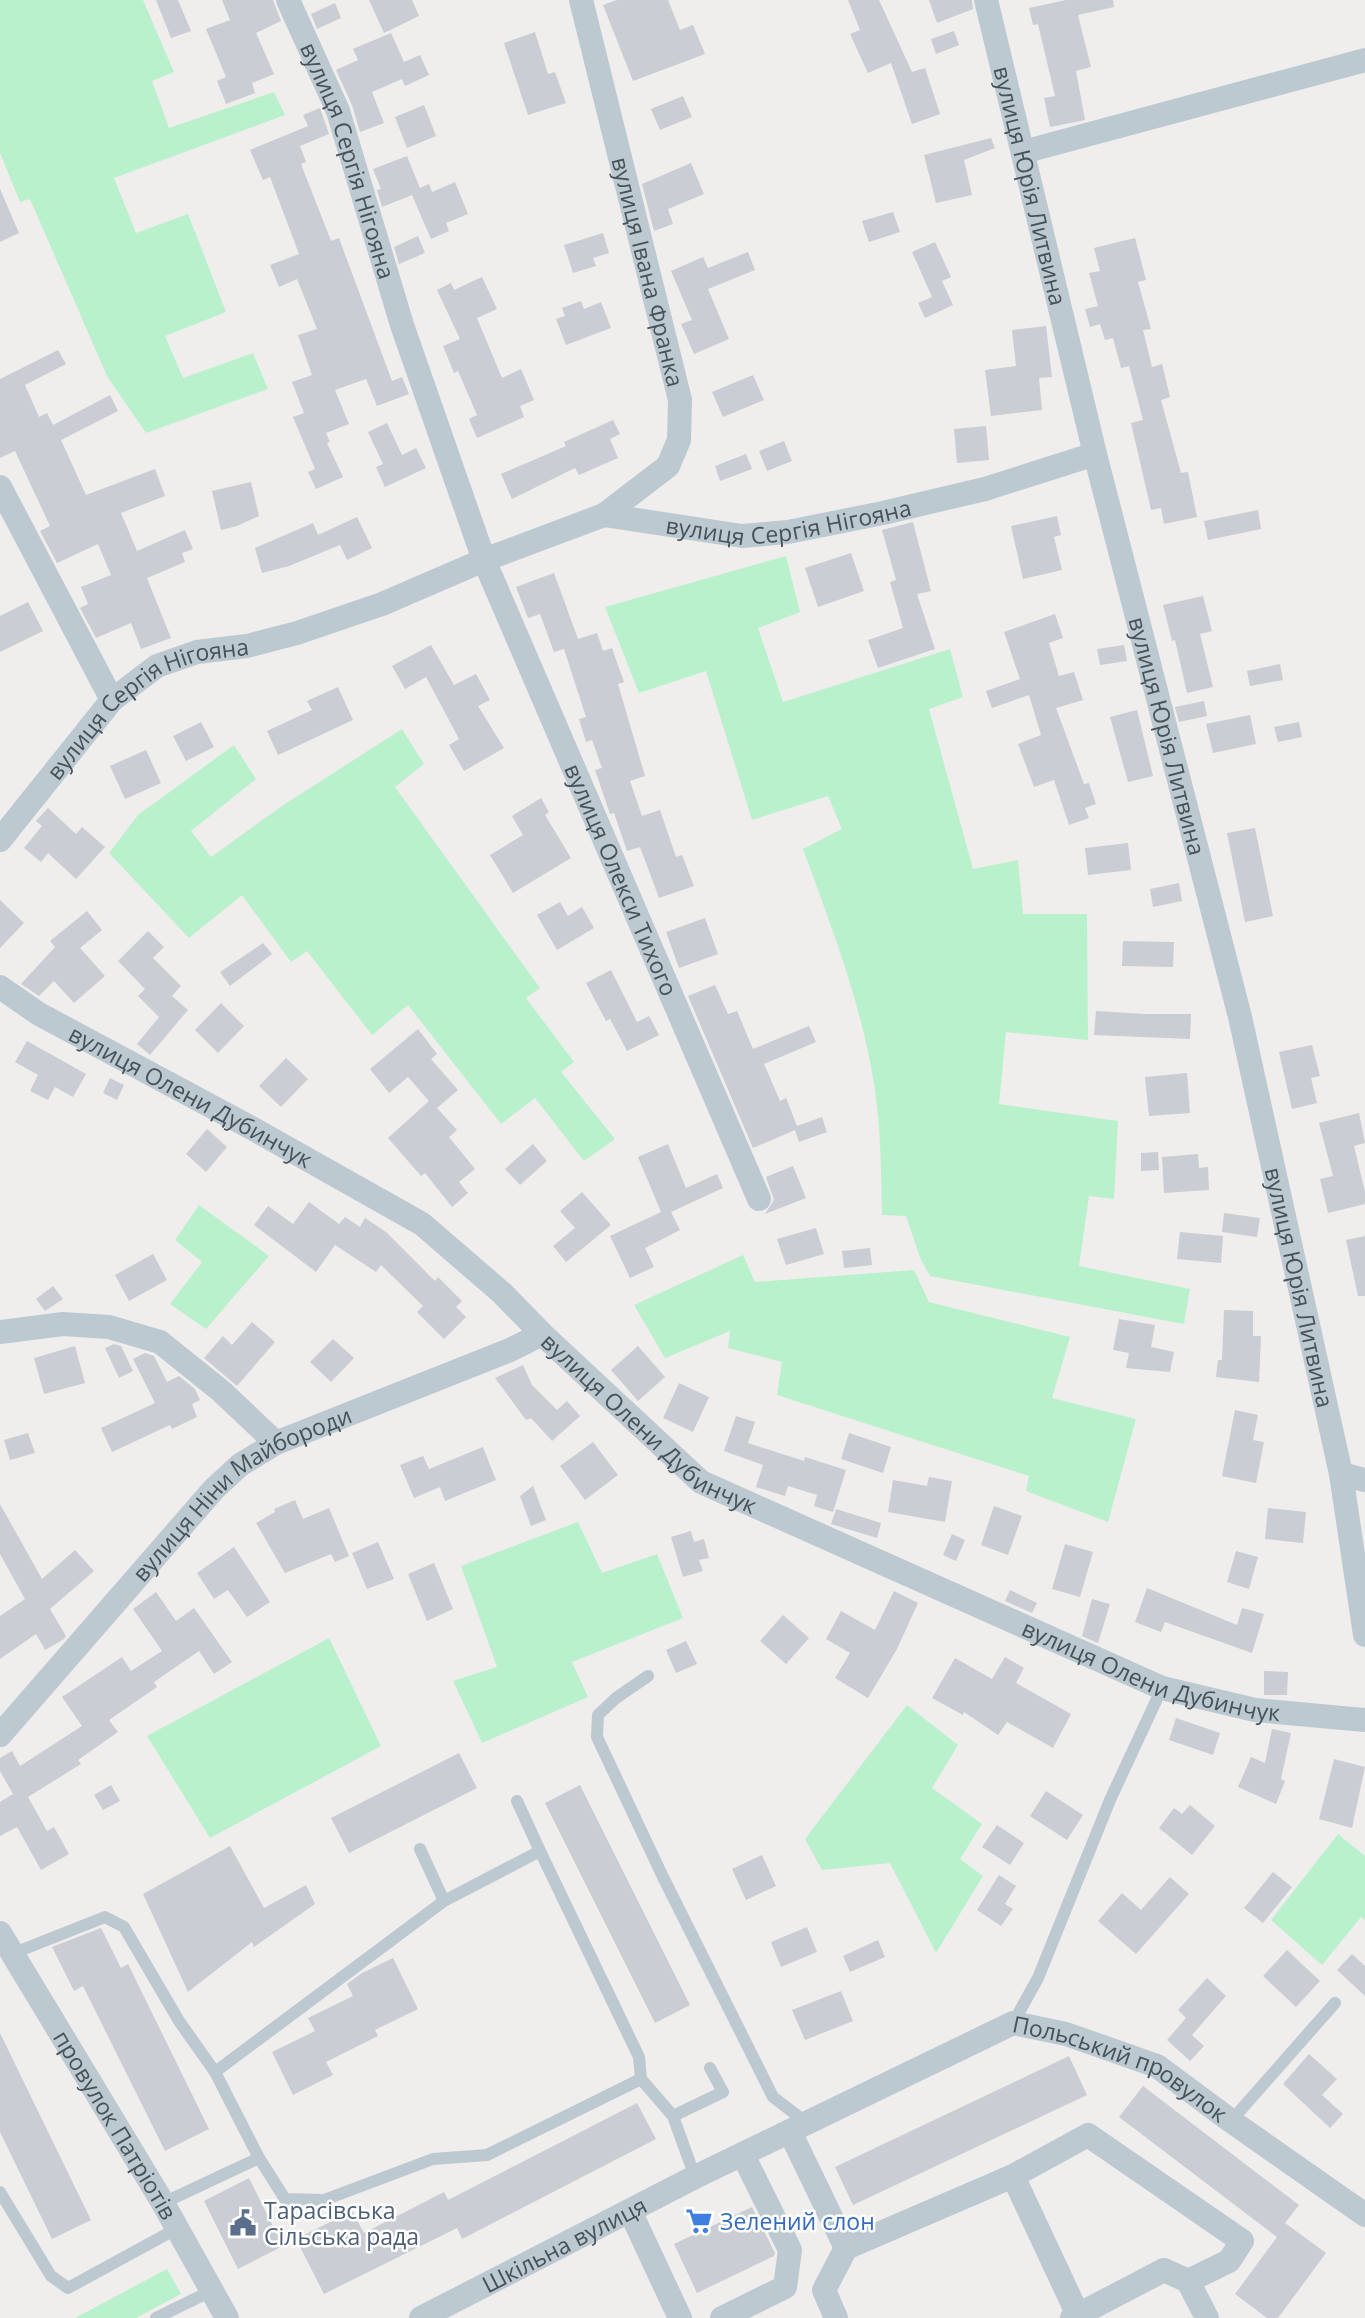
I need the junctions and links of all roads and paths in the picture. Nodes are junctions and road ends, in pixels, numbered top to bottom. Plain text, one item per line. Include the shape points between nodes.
1 (288, 0) edge
2 (581, 0) edge
3 (986, 0) edge
4 (1365, 60) edge
5 (1023, 152) junction
6 (1096, 454) junction
7 (0, 487) edge
8 (604, 515) junction
9 (484, 560) junction
10 (112, 700) junction
11 (0, 840) edge
12 (0, 988) edge
13 (759, 1199) dead end
14 (0, 1332) edge
15 (542, 1334) junction
16 (276, 1443) junction
17 (1353, 1477) edge
18 (1365, 1635) edge
19 (648, 1676) dead end
20 (1162, 1688) junction
21 (1365, 1720) edge
22 (0, 1735) edge
23 (517, 1801) dead end
24 (420, 1849) dead end
25 (540, 1851) junction
26 (444, 1901) junction
27 (7, 1943) edge
28 (1335, 2003) dead end
29 (1013, 2023) junction
30 (710, 2067) dead end
31 (215, 2072) junction
32 (641, 2079) junction
33 (673, 2116) junction
34 (1231, 2121) junction
35 (799, 2127) junction
36 (743, 2155) junction
37 (259, 2158) junction
38 (702, 2174) junction
39 (1013, 2176) junction
40 (0, 2192) edge
41 (163, 2203) junction
42 (630, 2211) junction
43 (1365, 2215) edge
44 (176, 2229) junction
45 (846, 2248) junction
46 (1188, 2281) junction
47 (211, 2291) junction
48 (1075, 2316) edge
49 (156, 2318) edge
50 (227, 2318) edge
51 (421, 2318) edge
52 (680, 2318) edge
53 (722, 2318) edge
54 (836, 2318) edge
55 (1207, 2318) edge

1 - 9 street, вулиця Сергія Нігояна via 338,111 402,325
2 - 8 street, вулиця Івана Франка via 680,400 679,440 668,466
3 - 5 street, вулиця Юрія Литвина
4 - 5 street
5 - 6 street, вулиця Юрія Литвина
6 - 8 street, вулиця Сергія Нігояна via 985,489 788,532 742,536
6 - 17 street, вулиця Юрія Литвина
7 - 10 street
8 - 9 street, вулиця Сергія Нігояна
9 - 10 street, вулиця Сергія Нігояна via 382,604 297,633 197,652 157,666
9 - 13 street, вулиця Олекси Тихого
10 - 11 street, вулиця Сергія Нігояна
12 - 15 street, вулиця Олени Дубинчук via 39,1014 422,1224
14 - 16 street via 64,1324 109,1327 160,1342
15 - 16 street, вулиця Ніни Майбороди
15 - 20 street, вулиця Олени Дубинчук via 701,1482
16 - 22 street, вулиця Ніни Майбороди via 240,1465 214,1489
17 - 18 street, вулиця Юрія Литвина
19 - 35 lane via 598,1714 597,1737 773,2097
20 - 21 street, вулиця Олени Дубинчук via 1255,1710
20 - 29 lane via 1110,1800 1038,1978
23 - 25 lane
24 - 26 lane
25 - 26 lane
25 - 32 lane via 639,2057
26 - 31 lane
27 - 31 lane via 105,1917 124,1927
27 - 41 street, провулок Патріотів
28 - 34 lane
29 - 34 street, Польський провулок via 1066,2034 1157,2066
29 - 35 street, Польський провулок
30 - 33 lane via 723,2092
31 - 37 lane
32 - 33 lane
32 - 37 lane via 487,2155 433,2159 324,2200 285,2199
33 - 38 lane
34 - 43 street, Польський провулок
35 - 36 street, Польський провулок
35 - 45 street
36 - 38 street, Польський провулок
36 - 53 street via 790,2250 787,2275 785,2287
37 - 41 lane
38 - 42 street, Шкільна вулиця
39 - 45 street
39 - 46 street via 1088,2136 1242,2241 1229,2261
39 - 48 street
40 - 44 lane via 51,2276 68,2288
41 - 44 street, провулок Патріотів
42 - 51 street, Шкільна вулиця
42 - 52 street
44 - 47 street, провулок Патріотів
45 - 54 street via 824,2290
46 - 48 street via 1164,2270
46 - 55 street
47 - 49 lane
47 - 50 street, провулок Патріотів

